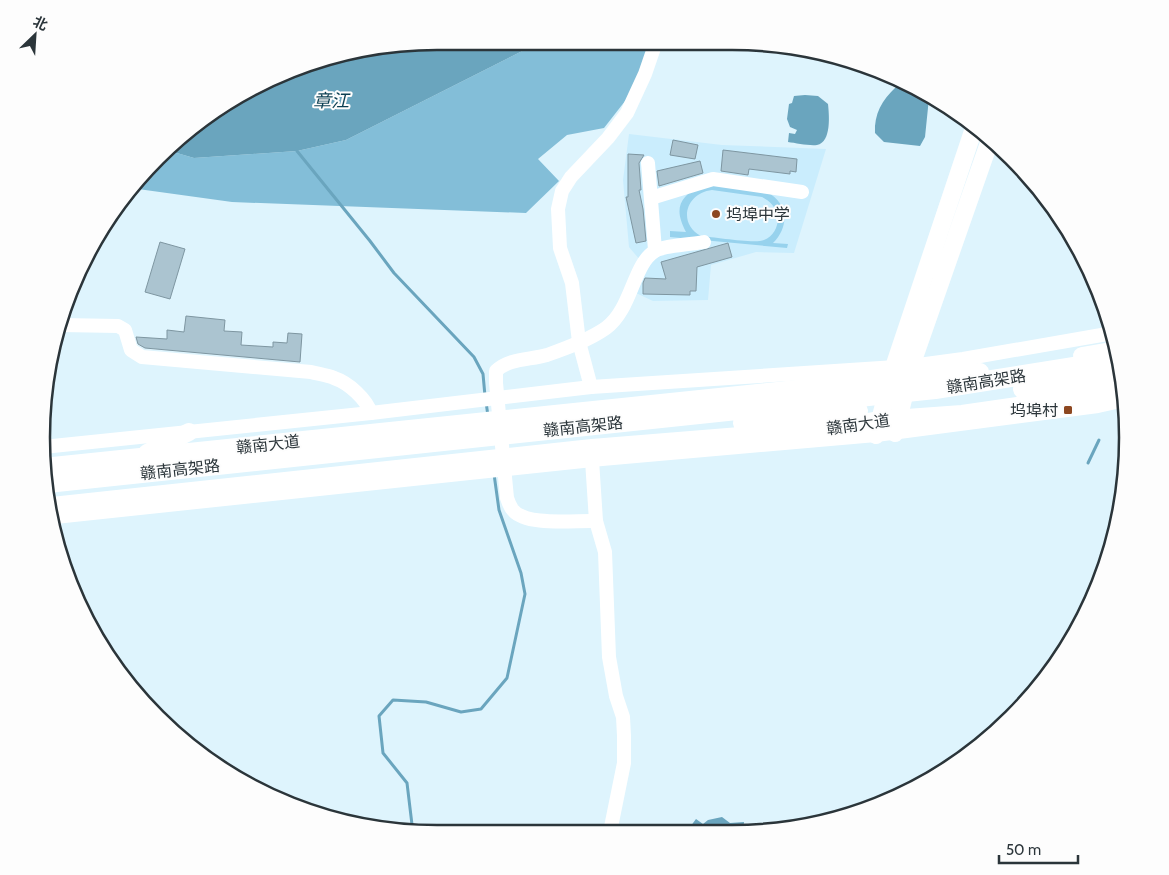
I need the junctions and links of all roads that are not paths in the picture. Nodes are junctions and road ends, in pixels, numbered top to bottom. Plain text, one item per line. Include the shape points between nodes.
1 (653, 50) edge
2 (972, 134) edge
3 (988, 147) edge
4 (648, 163) dead end
5 (802, 192) dead end
6 (651, 198) junction
7 (704, 242) dead end
8 (655, 250) junction
9 (67, 325) edge
10 (1105, 334) edge
11 (578, 342) junction
12 (1109, 351) edge
13 (1112, 361) edge
14 (900, 374) junction
15 (958, 375) junction
16 (1114, 375) edge
17 (825, 386) junction
18 (586, 388) junction
19 (1116, 391) edge
20 (1117, 402) edge
21 (371, 413) junction
22 (962, 414) junction
23 (897, 425) junction
24 (877, 428) junction
25 (828, 429) junction
26 (189, 432) junction
27 (50, 446) edge
28 (592, 454) junction
29 (138, 458) junction
30 (51, 466) edge
31 (380, 477) junction
32 (53, 482) edge
33 (236, 486) junction
34 (323, 489) junction
35 (54, 495) edge
36 (56, 506) edge
37 (58, 517) edge
38 (596, 522) junction
39 (611, 825) edge

1 - 11 street via 626,114 562,191 558,209 560,248 572,283
2 - 14 main road
3 - 14 main road
4 - 6 street
5 - 6 street via 713,179
6 - 8 street
7 - 8 street
8 - 11 street via 643,262 621,312 609,326
9 - 21 street via 118,326 125,330 131,350 142,357 311,372 336,378 368,405
10 - 14 street
11 - 18 street
11 - 38 street via 546,355 510,362 496,371 501,440 507,498 512,509 530,520
12 - 15 main road
13 - 32 highway, 赣南高架路 via 935,389
14 - 15 main road
14 - 17 main road
14 - 18 street
14 - 23 main road
14 - 24 main road
15 - 22 main road
16 - 35 highway, 赣南高架路 via 814,416 435,452
17 - 25 main road
17 - 29 main road, 赣南大道
18 - 21 street
19 - 22 main road, 赣南大道
20 - 23 street
21 - 26 street
22 - 23 main road, 赣南大道
23 - 24 main road, 赣南大道
24 - 25 main road, 赣南大道
24 - 28 street
25 - 28 main road, 赣南大道
26 - 27 street
26 - 29 main road
28 - 31 main road, 赣南大道
28 - 38 street
29 - 30 main road, 赣南大道
31 - 33 main road
31 - 34 street
33 - 34 main road
33 - 36 main road
34 - 37 street
38 - 39 street via 605,552 609,657 624,736 624,763

